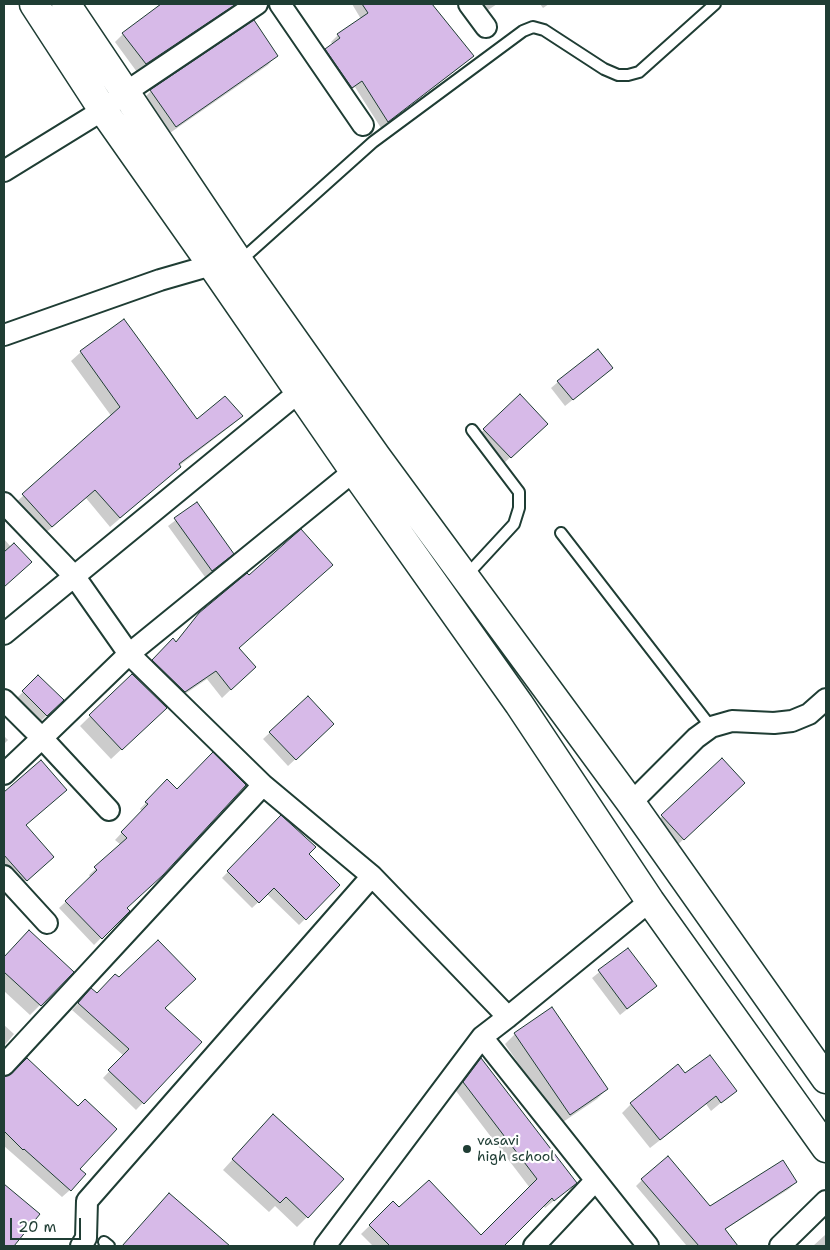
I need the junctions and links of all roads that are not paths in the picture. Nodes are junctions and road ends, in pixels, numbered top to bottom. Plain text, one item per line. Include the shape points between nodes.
1 (34, 4) edge
2 (66, 4) edge
3 (257, 4) edge
4 (280, 4) edge
5 (469, 4) edge
6 (715, 4) edge
7 (486, 28) dead end
8 (126, 92) junction
9 (103, 110) junction
10 (363, 125) dead end
11 (4, 171) edge
12 (239, 262) junction
13 (212, 265) junction
14 (4, 335) edge
15 (299, 392) junction
16 (472, 430) dead end
17 (354, 472) junction
18 (4, 503) edge
19 (561, 533) dead end
20 (74, 577) junction
21 (465, 577) junction
22 (4, 634) edge
23 (129, 654) junction
24 (826, 699) edge
25 (4, 700) edge
26 (711, 727) junction
27 (42, 738) junction
28 (4, 774) edge
29 (263, 785) junction
30 (631, 803) junction
31 (109, 810) dead end
32 (4, 876) edge
33 (372, 876) junction
34 (650, 901) junction
35 (47, 923) dead end
36 (508, 1018) junction
37 (482, 1037) junction
38 (4, 1065) edge
39 (826, 1079) edge
40 (826, 1148) edge
41 (595, 1181) junction
42 (826, 1201) edge
43 (81, 1246) edge
44 (325, 1246) edge
45 (534, 1246) edge
46 (648, 1246) edge
47 (780, 1246) edge

1 - 9 main road
2 - 8 main road
3 - 8 street
4 - 10 street
5 - 7 street
6 - 12 lane via 639,72 628,75 604,69 544,30 533,27 523,30 373,142
8 - 9 street
8 - 12 main road
9 - 11 street
9 - 13 main road
12 - 21 main road
13 - 14 street
13 - 15 main road
15 - 17 main road
15 - 20 street
16 - 21 lane via 519,492 519,508 514,524
17 - 23 street
17 - 34 main road via 519,704
18 - 20 street
19 - 26 lane
20 - 22 street
20 - 23 street
21 - 30 main road
23 - 27 street
23 - 29 street
24 - 26 street via 809,714 792,721 732,721
25 - 27 street
26 - 30 street
27 - 28 street
27 - 31 street
29 - 33 street
29 - 38 street
30 - 39 main road
32 - 35 street
33 - 36 street
33 - 43 street via 87,1201 86,1238
34 - 36 street
34 - 40 main road
36 - 37 street
37 - 41 street
37 - 44 street
41 - 45 street
41 - 46 street
42 - 47 street

